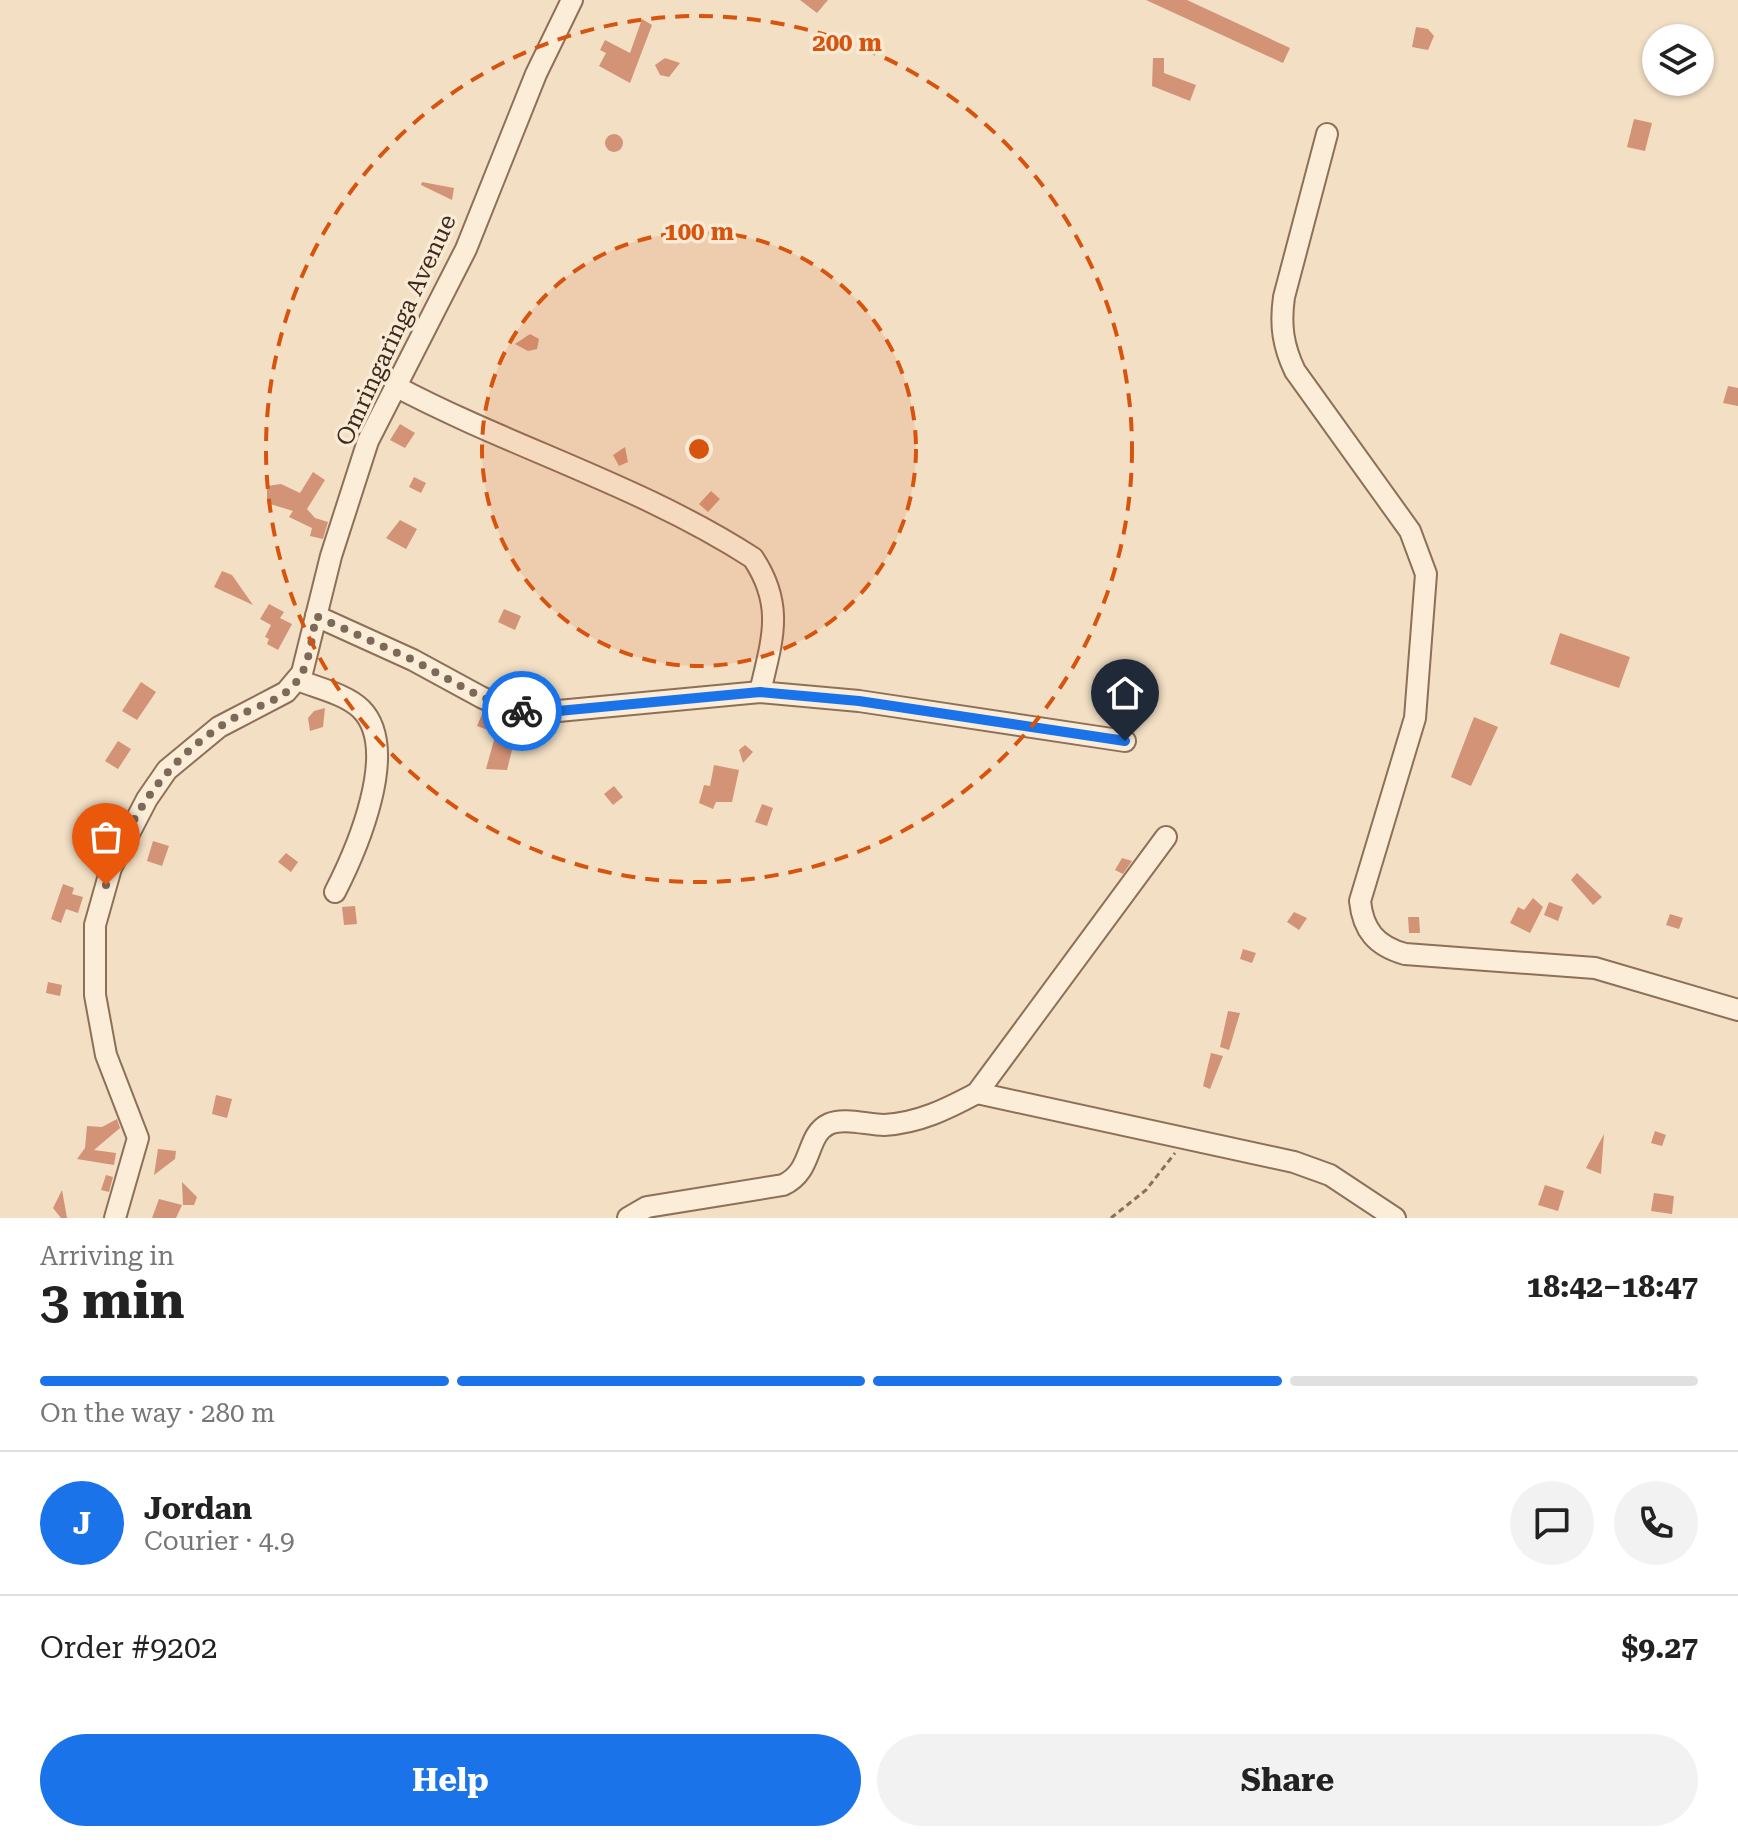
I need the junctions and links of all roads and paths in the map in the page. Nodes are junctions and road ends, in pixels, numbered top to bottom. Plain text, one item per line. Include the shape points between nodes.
1 (572, 0) edge
2 (1327, 134) dead end
3 (395, 386) junction
4 (316, 616) junction
5 (298, 680) junction
6 (760, 692) junction
7 (1125, 741) dead end
8 (1166, 837) dead end
9 (335, 892) dead end
10 (1738, 1010) edge
11 (977, 1093) junction
12 (1188, 1137) junction
13 (115, 1218) edge
14 (628, 1218) edge
15 (1111, 1218) edge
16 (1395, 1218) edge

1 - 3 street, Omringaringa Avenue via 536,74 466,249
2 - 10 street via 1284,297 1285,346 1295,371 1410,531 1426,574 1415,718 1360,901 1366,928 1381,944 1405,954 1595,968
3 - 4 street, Omringaringa Avenue via 368,441
3 - 6 street via 506,440 611,482 753,558 770,588 775,619
4 - 5 street, Omringaringa Avenue
4 - 6 street via 509,710 537,713
5 - 9 street via 360,708 370,723 376,750 366,819
5 - 13 street via 286,692 219,727 167,770 111,868 95,925 95,995 106,1055 138,1138
6 - 7 street via 859,701
8 - 11 street
11 - 12 street
11 - 14 street via 910,1122 827,1124 796,1179 647,1207
12 - 15 path via 1146,1190
12 - 16 street via 1330,1175

